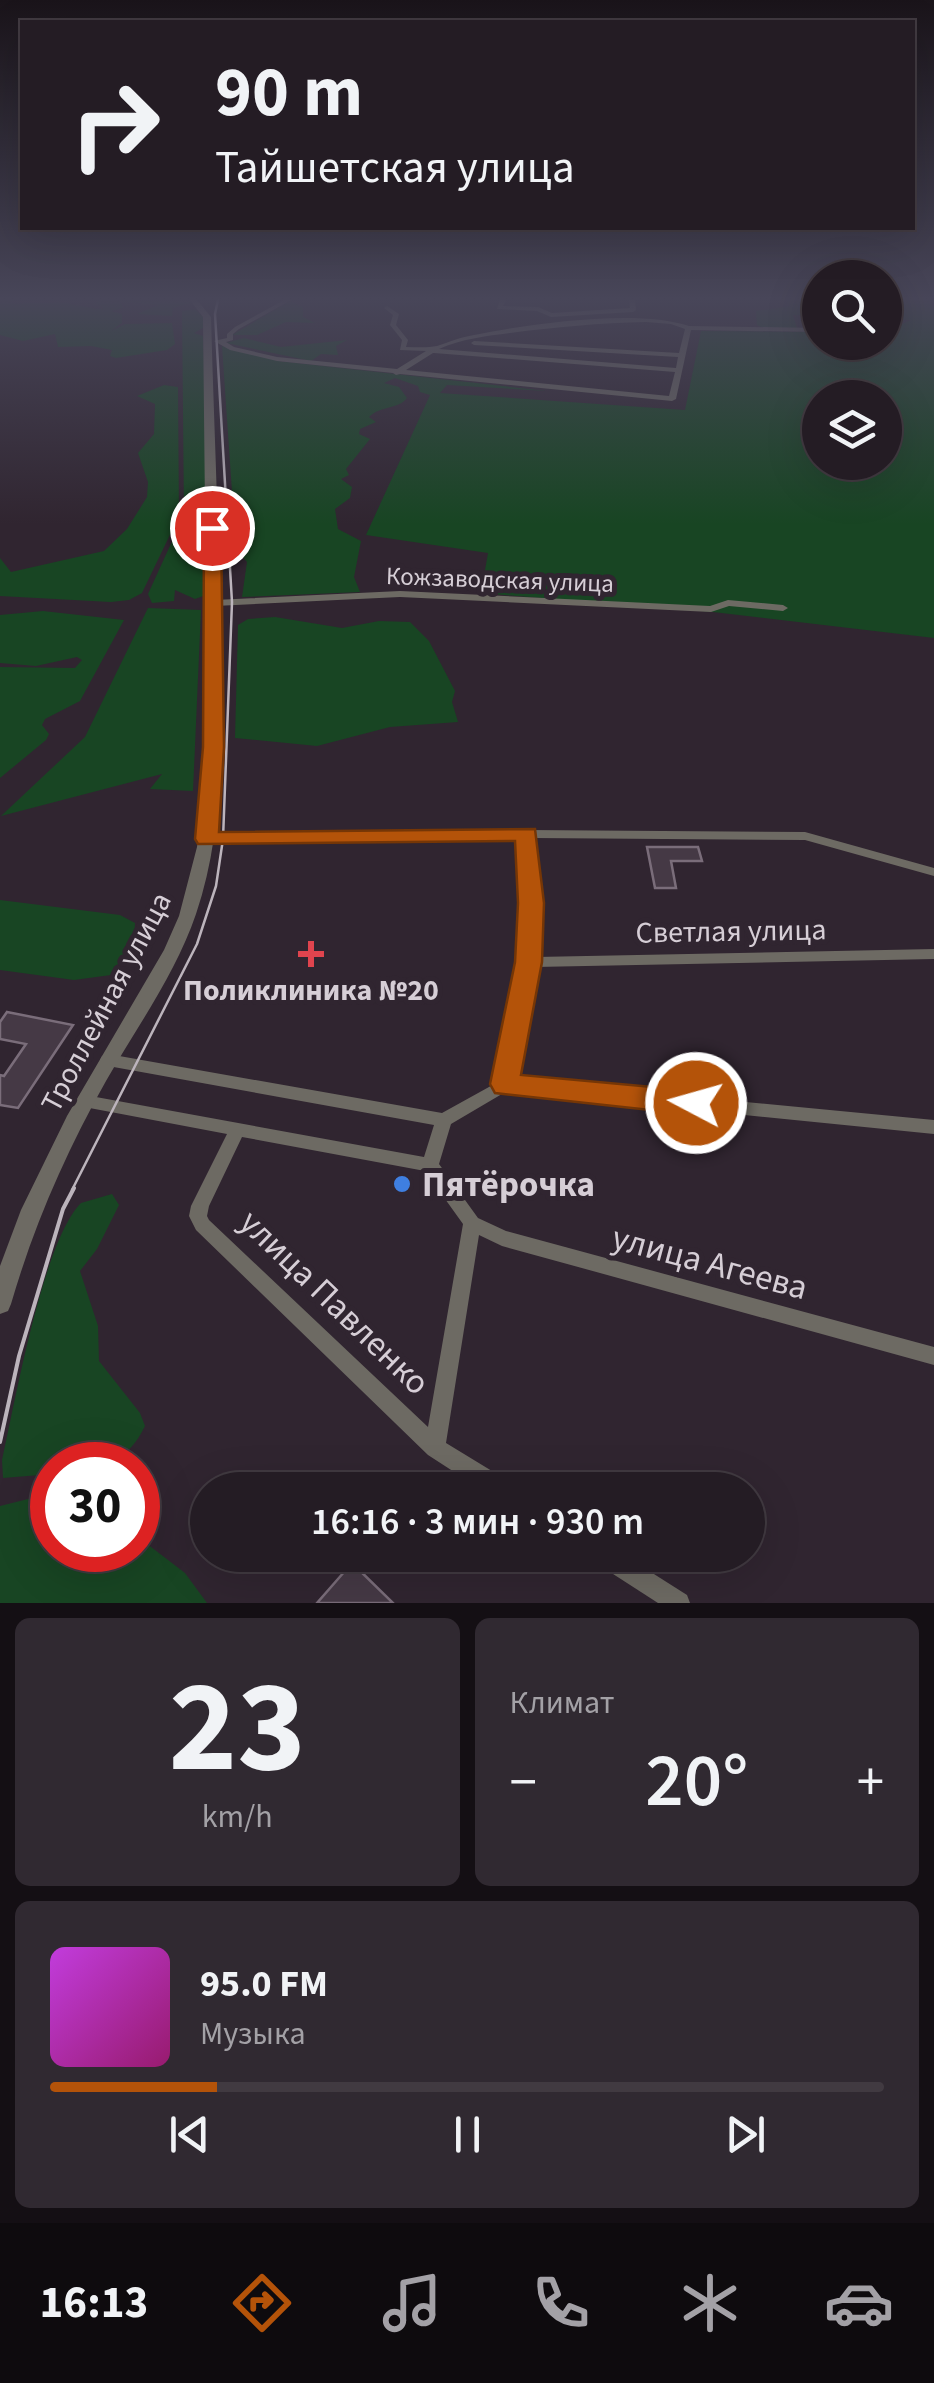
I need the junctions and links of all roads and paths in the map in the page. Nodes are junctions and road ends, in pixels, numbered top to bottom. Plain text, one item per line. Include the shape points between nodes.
1 (214, 375) edge
2 (415, 375) edge
3 (677, 375) edge
4 (214, 603) junction
5 (783, 608) dead end
6 (526, 834) junction
7 (207, 839) junction
8 (934, 872) edge
9 (934, 954) edge
10 (529, 962) junction
11 (108, 1060) junction
12 (505, 1084) junction
13 (85, 1101) junction
14 (444, 1120) junction
15 (934, 1127) edge
16 (236, 1132) junction
17 (430, 1165) junction
18 (472, 1223) junction
19 (0, 1304) edge
20 (934, 1356) edge
21 (435, 1448) junction
22 (473, 1472) edge
23 (631, 1572) edge
24 (680, 1603) edge

1 - 4 street, Троллейная улица
2 - 3 street via 672,399
4 - 5 street, Кожзаводская улица via 400,594
4 - 7 street, Троллейная улица
6 - 7 street
6 - 8 street via 806,836
6 - 10 street
7 - 11 street, Троллейная улица via 183,929
9 - 10 street, Светлая улица
10 - 12 street
11 - 13 street, Троллейная улица
11 - 14 street
12 - 14 street
12 - 15 street
13 - 16 street
13 - 19 street, Троллейная улица via 27,1214
14 - 17 street
16 - 17 street
16 - 21 street, улица Павленко via 200,1206 202,1225
17 - 18 street
18 - 20 street, улица Агеева via 502,1238
18 - 21 street
21 - 22 street, улица Павленко
23 - 24 street

